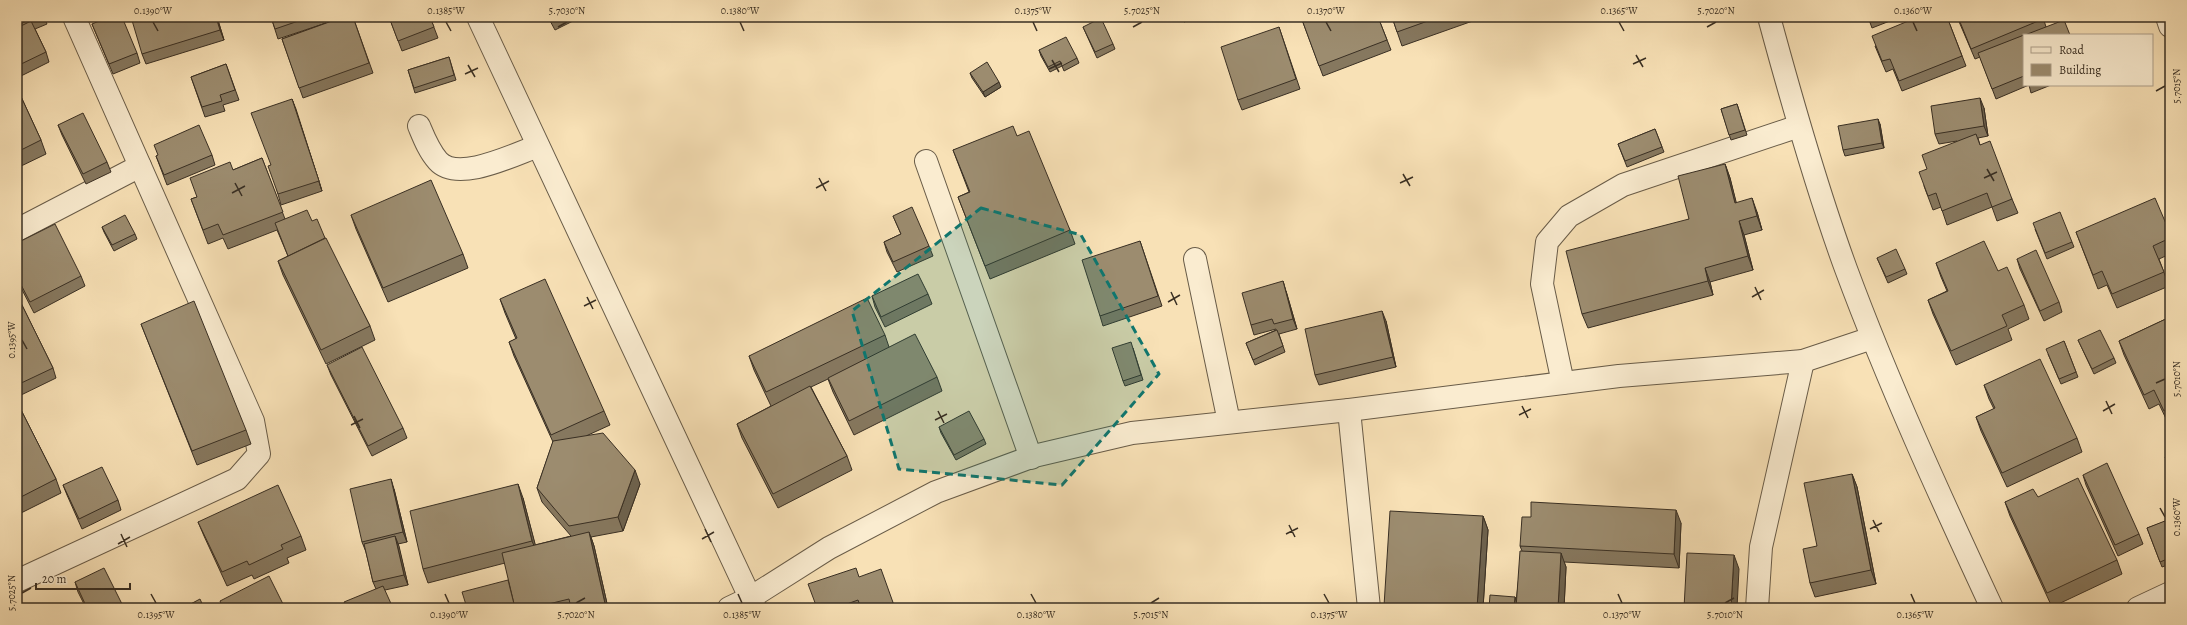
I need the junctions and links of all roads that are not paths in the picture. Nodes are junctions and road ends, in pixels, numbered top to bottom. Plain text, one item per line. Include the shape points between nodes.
1 (74, 17) edge
2 (478, 17) edge
3 (1769, 17) edge
4 (2167, 17) edge
5 (2170, 26) edge
6 (419, 126) dead end
7 (1799, 126) junction
8 (538, 146) junction
9 (926, 161) dead end
10 (140, 166) junction
11 (17, 230) edge
12 (1194, 259) dead end
13 (1872, 338) junction
14 (1803, 361) junction
15 (1563, 383) junction
16 (1349, 410) junction
17 (1229, 422) junction
18 (1031, 458) junction
19 (17, 581) edge
20 (2170, 593) edge
21 (753, 603) edge
22 (729, 608) edge
23 (1369, 608) edge
24 (1757, 608) edge
25 (1992, 608) edge
26 (2138, 608) edge

1 - 10 street
2 - 8 street
3 - 7 street
4 - 5 street
6 - 8 street via 439,162 450,168 468,170
7 - 13 street
7 - 15 street via 1623,185 1568,216 1547,242 1542,284
8 - 21 street
9 - 18 street
10 - 11 street
10 - 19 street via 254,421 259,454 237,479
12 - 17 street
13 - 14 street
13 - 25 street via 1920,455
14 - 15 street
14 - 24 street via 1761,547
15 - 16 street
16 - 17 street
16 - 23 street
17 - 18 street via 1132,433
18 - 21 street via 936,492 829,548
20 - 26 street
21 - 22 street

